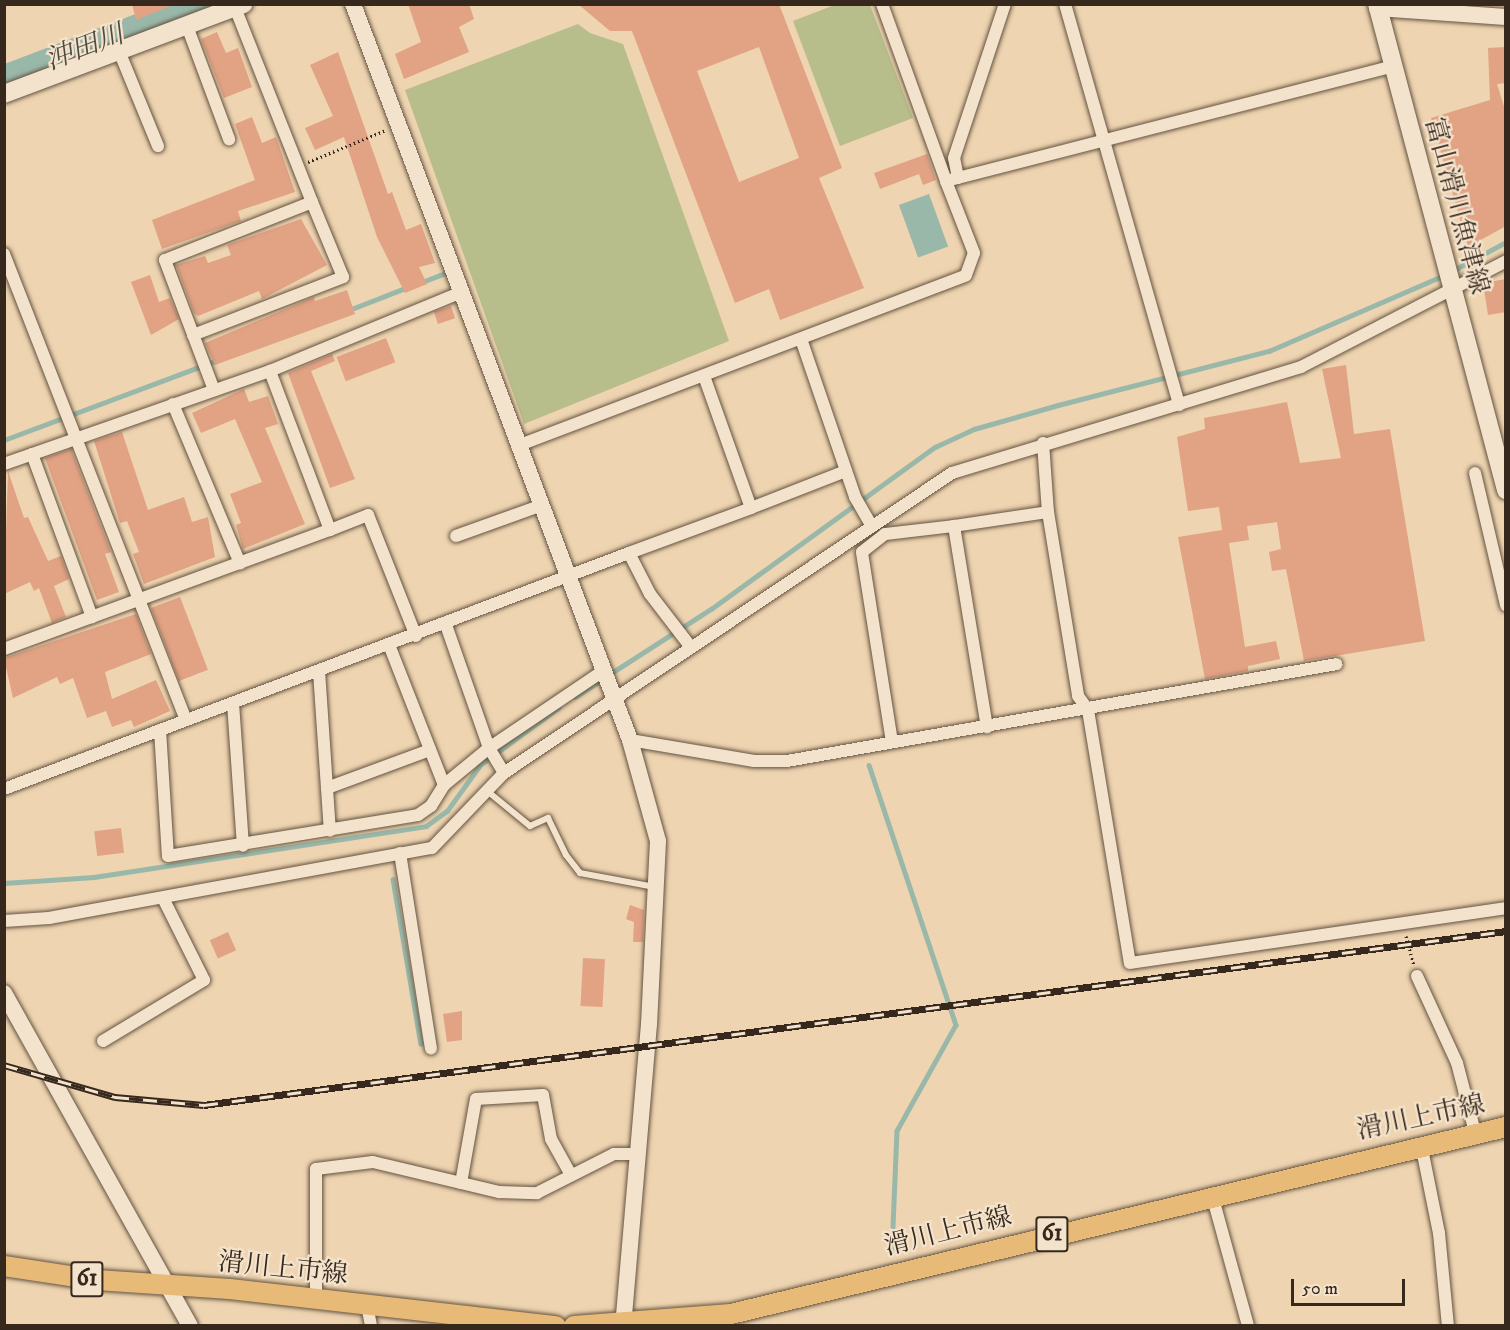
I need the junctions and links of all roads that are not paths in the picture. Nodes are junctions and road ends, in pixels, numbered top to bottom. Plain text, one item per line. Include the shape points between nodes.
1 (353, 4) edge
2 (882, 4) edge
3 (1005, 4) edge
4 (1065, 4) edge
5 (239, 6) edge
6 (1377, 6) edge
7 (1506, 17) edge
8 (187, 26) junction
9 (119, 51) junction
10 (1393, 66) junction
11 (4, 94) edge
12 (1103, 138) junction
13 (229, 139) dead end
14 (158, 146) dead end
15 (952, 180) junction
16 (312, 202) junction
17 (4, 254) edge
18 (1506, 261) edge
19 (1451, 290) junction
20 (462, 292) junction
21 (193, 335) junction
22 (801, 339) junction
23 (270, 371) junction
24 (704, 376) junction
25 (214, 390) junction
26 (173, 404) junction
27 (1179, 405) junction
28 (78, 437) junction
29 (1043, 443) junction
30 (518, 446) junction
31 (32, 454) junction
32 (4, 464) edge
33 (846, 471) junction
34 (1475, 473) dead end
35 (1506, 489) edge
36 (540, 506) junction
37 (751, 508) junction
38 (1048, 512) junction
39 (872, 526) junction
40 (954, 526) junction
41 (330, 530) junction
42 (456, 536) dead end
43 (629, 553) junction
44 (240, 563) junction
45 (568, 580) junction
46 (139, 600) junction
47 (1506, 605) edge
48 (92, 617) junction
49 (446, 625) junction
50 (416, 636) junction
51 (389, 645) junction
52 (690, 646) junction
53 (4, 649) edge
54 (1337, 664) dead end
55 (319, 671) junction
56 (603, 671) junction
57 (613, 697) junction
58 (233, 703) junction
59 (1088, 710) junction
60 (186, 720) junction
61 (987, 727) junction
62 (160, 730) junction
63 (630, 740) junction
64 (891, 742) junction
65 (489, 748) junction
66 (430, 750) junction
67 (504, 773) junction
68 (444, 785) junction
69 (327, 788) junction
70 (4, 789) edge
71 (485, 789) junction
72 (330, 831) junction
73 (243, 846) junction
74 (400, 853) junction
75 (657, 887) junction
76 (163, 898) junction
77 (1506, 908) edge
78 (4, 921) edge
79 (1417, 976) road end
80 (4, 993) edge
81 (103, 1041) dead end
82 (431, 1049) dead end
83 (1506, 1127) edge
84 (1475, 1132) junction
85 (1421, 1144) junction
86 (638, 1154) junction
87 (571, 1175) junction
88 (461, 1183) junction
89 (1212, 1194) junction
90 (4, 1266) edge
91 (169, 1286) junction
92 (316, 1299) junction
93 (367, 1305) junction
94 (684, 1323) edge
95 (591, 1325) edge
96 (623, 1325) edge
97 (190, 1326) edge
98 (371, 1326) edge
99 (556, 1326) edge
100 (574, 1326) edge
101 (1248, 1326) edge
102 (1448, 1326) edge

1 - 20 street
2 - 15 street
3 - 15 street via 954,158
4 - 12 street
5 - 8 main road
5 - 16 street
6 - 7 street
6 - 10 main road, 富山滑川魚津線
8 - 9 main road
8 - 13 street
9 - 11 main road
9 - 14 street
10 - 12 street
10 - 19 main road, 富山滑川魚津線
12 - 15 street
12 - 27 street
15 - 22 street via 974,253 966,275
16 - 21 street via 165,260
16 - 21 street via 343,277
17 - 28 street
18 - 19 street
19 - 27 street via 1301,367
19 - 35 main road, 富山滑川魚津線
20 - 23 street
20 - 30 street
21 - 25 street
22 - 24 street
22 - 33 street
23 - 25 street
23 - 41 street
24 - 30 street
24 - 37 street
25 - 26 street
26 - 28 street
26 - 44 street
27 - 29 street
28 - 31 street
28 - 46 street
29 - 38 street
29 - 39 street via 952,473
30 - 36 street
31 - 32 street
31 - 48 street
33 - 37 street
33 - 39 street
34 - 47 street
36 - 42 street
36 - 45 street
37 - 43 street
38 - 40 street
38 - 59 street via 1078,696
39 - 52 street
40 - 61 street
40 - 64 street via 885,534 862,552
41 - 44 street
41 - 50 street via 368,515
43 - 45 street
43 - 52 street via 650,594
44 - 46 street
45 - 49 street
45 - 56 street
46 - 48 street
46 - 60 street
48 - 53 street
49 - 50 street
49 - 65 street
50 - 51 street
51 - 55 street
51 - 66 street
52 - 57 street
54 - 59 street via 1143,696
55 - 58 street
55 - 69 street
56 - 57 street
56 - 65 street
57 - 63 street
57 - 67 street
58 - 60 street
58 - 73 street
59 - 61 street
59 - 77 street via 1130,963
60 - 62 street
61 - 64 street
62 - 70 street
62 - 73 street via 168,856
63 - 64 street via 754,761 787,761
63 - 75 street via 658,841
65 - 67 street
65 - 68 street
66 - 68 street
66 - 69 street
67 - 71 street
68 - 72 street via 431,806 418,815
69 - 72 street
71 - 74 street via 432,848
71 - 75 lane via 530,826 548,818 566,855 580,873
72 - 73 street
74 - 76 street
74 - 82 street
75 - 86 street
76 - 78 street via 49,918
76 - 81 street via 204,980
79 - 84 street via 1457,1063
80 - 91 street
83 - 84 main road, 滑川上市線 / 61
84 - 85 main road, 滑川上市線 / 61
85 - 89 main road, 滑川上市線 / 61
85 - 102 street via 1439,1233
86 - 87 street via 614,1154
86 - 96 street
87 - 88 street via 537,1193 499,1192
87 - 88 street via 551,1139 543,1095 476,1099
88 - 92 street via 373,1162 316,1169
89 - 94 main road, 滑川上市線 / 61 via 795,1299
89 - 101 street
90 - 91 main road, 滑川上市線 / 61
91 - 92 main road, 滑川上市線 / 61
91 - 97 street
92 - 93 main road, 滑川上市線 / 61
93 - 98 street
93 - 99 main road, 滑川上市線 / 61
94 - 96 main road, 滑川上市線 / 61
95 - 96 main road, 滑川上市線 / 61
95 - 100 main road, 滑川上市線 / 61

